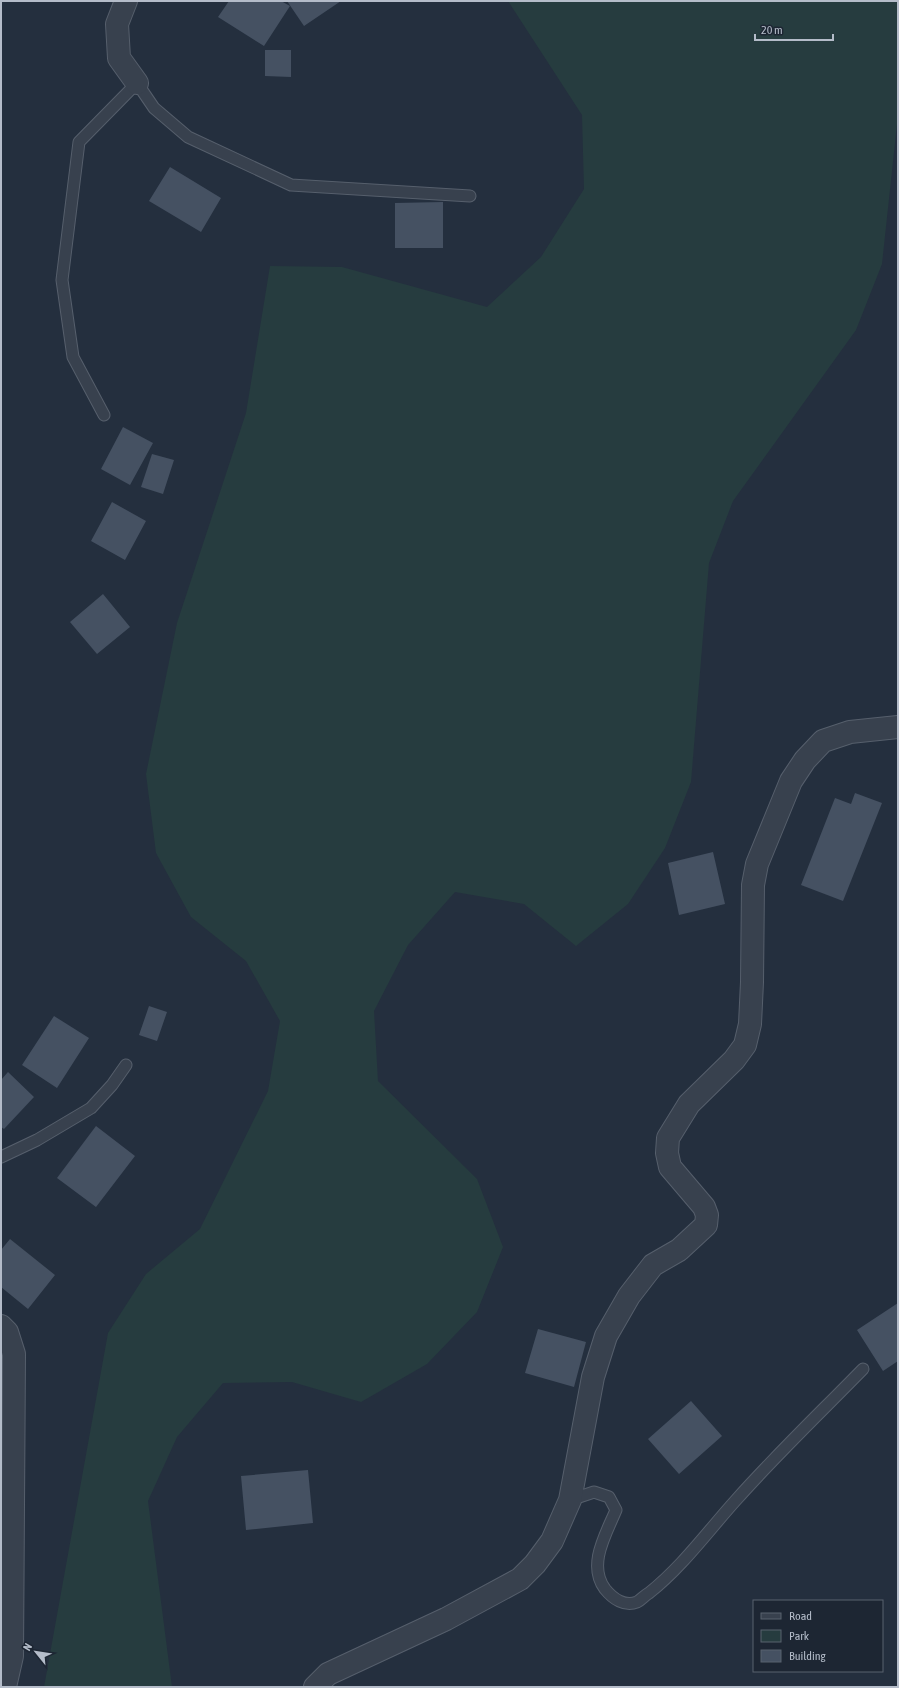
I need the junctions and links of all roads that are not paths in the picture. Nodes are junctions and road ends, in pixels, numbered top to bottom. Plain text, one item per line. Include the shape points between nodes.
1 (126, 1) edge
2 (137, 84) junction
3 (470, 196) dead end
4 (104, 415) dead end
5 (898, 726) edge
6 (126, 1066) dead end
7 (1, 1156) edge
8 (1, 1326) edge
9 (863, 1369) dead end
10 (570, 1500) junction
11 (5, 1687) edge
12 (315, 1687) edge

1 - 2 street via 118,24 119,58
2 - 3 lane via 154,108 188,137 291,185
2 - 4 lane via 79,142 62,280 73,357
5 - 10 street via 850,732 823,742 805,760 791,781 757,864 753,885 750,1024 745,1045 734,1060 689,1104 668,1138 667,1153 670,1167 704,1207 707,1215 706,1225 679,1250 653,1266 629,1296 606,1336 593,1377
6 - 7 lane via 112,1086 91,1108 37,1140
8 - 11 street via 7,1332 14,1354 12,1656
9 - 10 lane via 737,1498 663,1582 637,1602 624,1603 614,1598 605,1589 598,1574 596,1566 600,1549 616,1510 609,1498 594,1492
10 - 12 street via 552,1540 535,1564 520,1579 446,1619 328,1674

